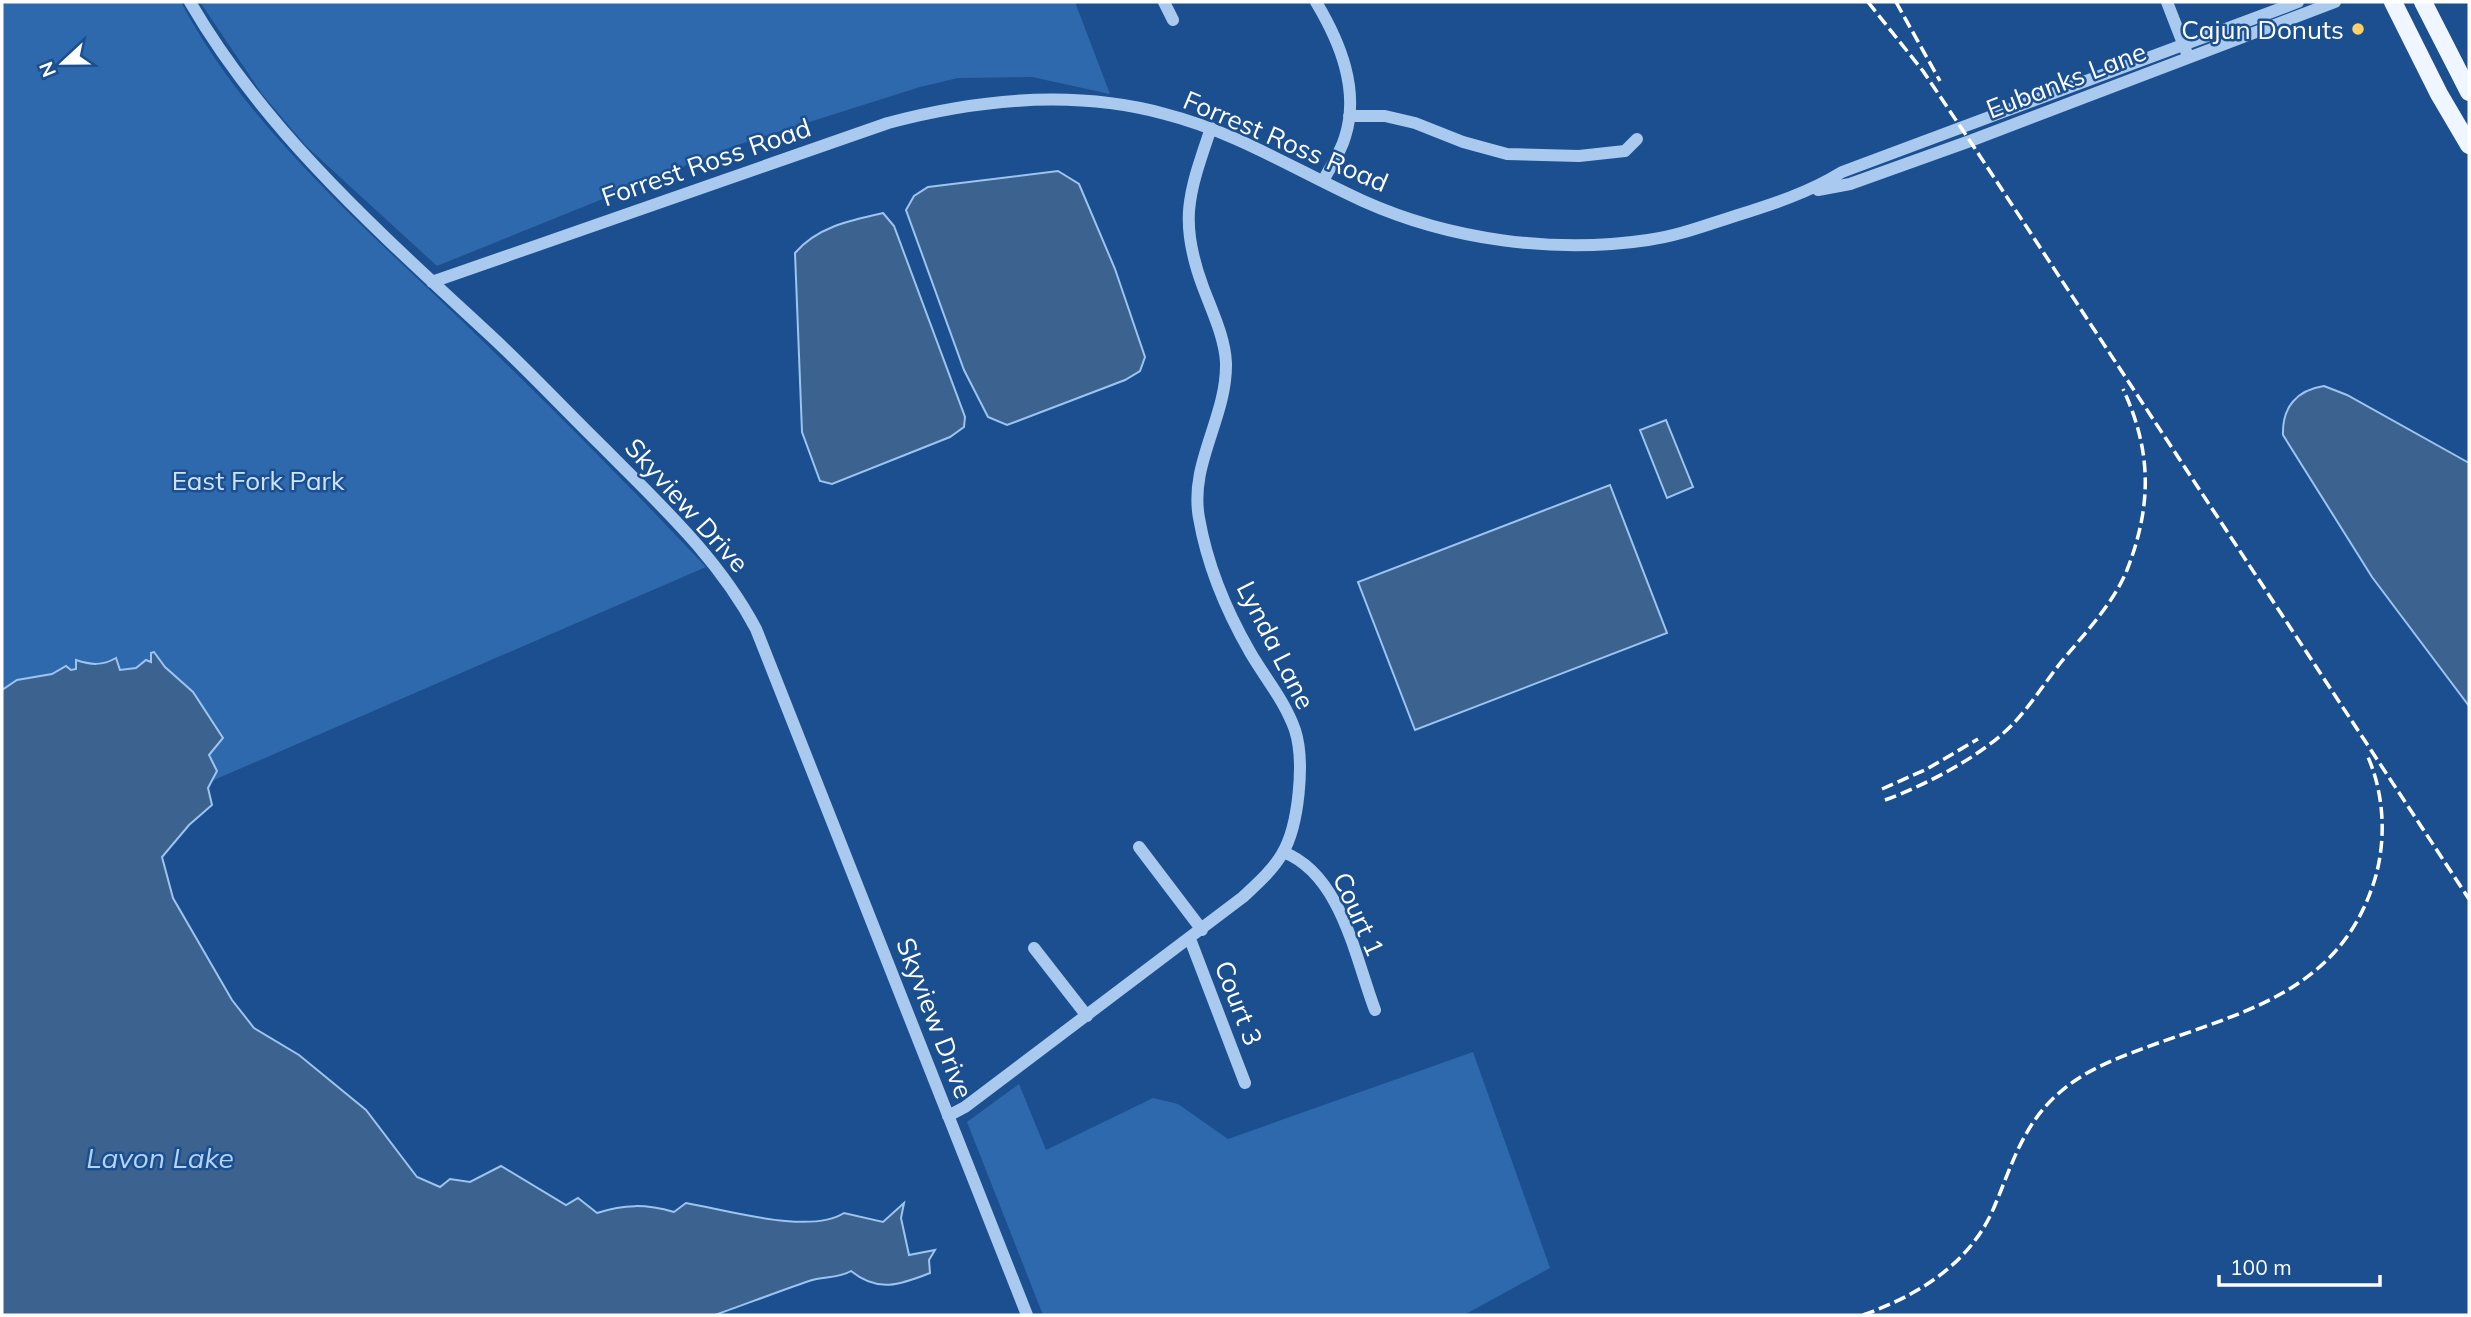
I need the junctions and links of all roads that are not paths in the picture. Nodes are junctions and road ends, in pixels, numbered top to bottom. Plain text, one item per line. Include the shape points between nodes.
1 (190, 2) edge
2 (1164, 2) edge
3 (1316, 2) edge
4 (2167, 2) edge
5 (2298, 2) edge
6 (2335, 2) edge
7 (2393, 2) edge
8 (2423, 2) edge
9 (1173, 20) dead end
10 (2184, 44) junction
11 (2189, 57) junction
12 (2469, 92) edge
13 (1349, 116) junction
14 (1211, 128) junction
15 (1960, 129) joint
16 (1637, 139) dead end
17 (2469, 145) edge
18 (1323, 181) junction
19 (1810, 191) junction
20 (432, 282) junction
21 (1139, 847) dead end
22 (1283, 852) junction
23 (1202, 930) junction
24 (1190, 939) junction
25 (1034, 948) dead end
26 (1375, 1010) dead end
27 (1087, 1016) junction
28 (1245, 1083) dead end
29 (948, 1116) junction
30 (1027, 1315) edge

1 - 20 street, Skyview Drive via 231,68 283,133
2 - 9 street
3 - 13 street via 1344,58
4 - 10 street
5 - 10 street, Eubanks Lane
6 - 11 street, Eubanks Lane
7 - 17 main road
8 - 12 main road
10 - 11 street
10 - 15 street, Eubanks Lane
11 - 19 street, Eubanks Lane via 1850,184
13 - 16 street via 1385,116 1415,123 1507,154 1578,156 1625,151
13 - 18 street via 1345,137
14 - 18 street, Forrest Ross Road
14 - 20 street, Forrest Ross Road via 1162,113 1078,101 1017,99 944,108 888,122
14 - 22 street, Lynda Lane via 1190,192 1188,232 1226,362 1223,397 1201,460 1196,501 1206,547 1234,621 1296,732 1300,774
15 - 19 street, Forrest Ross Road via 1842,172
18 - 19 street, Forrest Ross Road via 1408,218 1445,228 1503,240 1568,245 1662,237
20 - 29 street, Skyview Drive via 665,510 724,575 741,601
21 - 23 street
22 - 23 street, Lynda Lane via 1255,887
22 - 26 street, Court 1 via 1308,865 1326,885
23 - 24 street, Lynda Lane
24 - 27 street, Lynda Lane
24 - 28 street, Court 3
25 - 27 street
27 - 29 street, Lynda Lane
29 - 30 street, Skyview Drive

